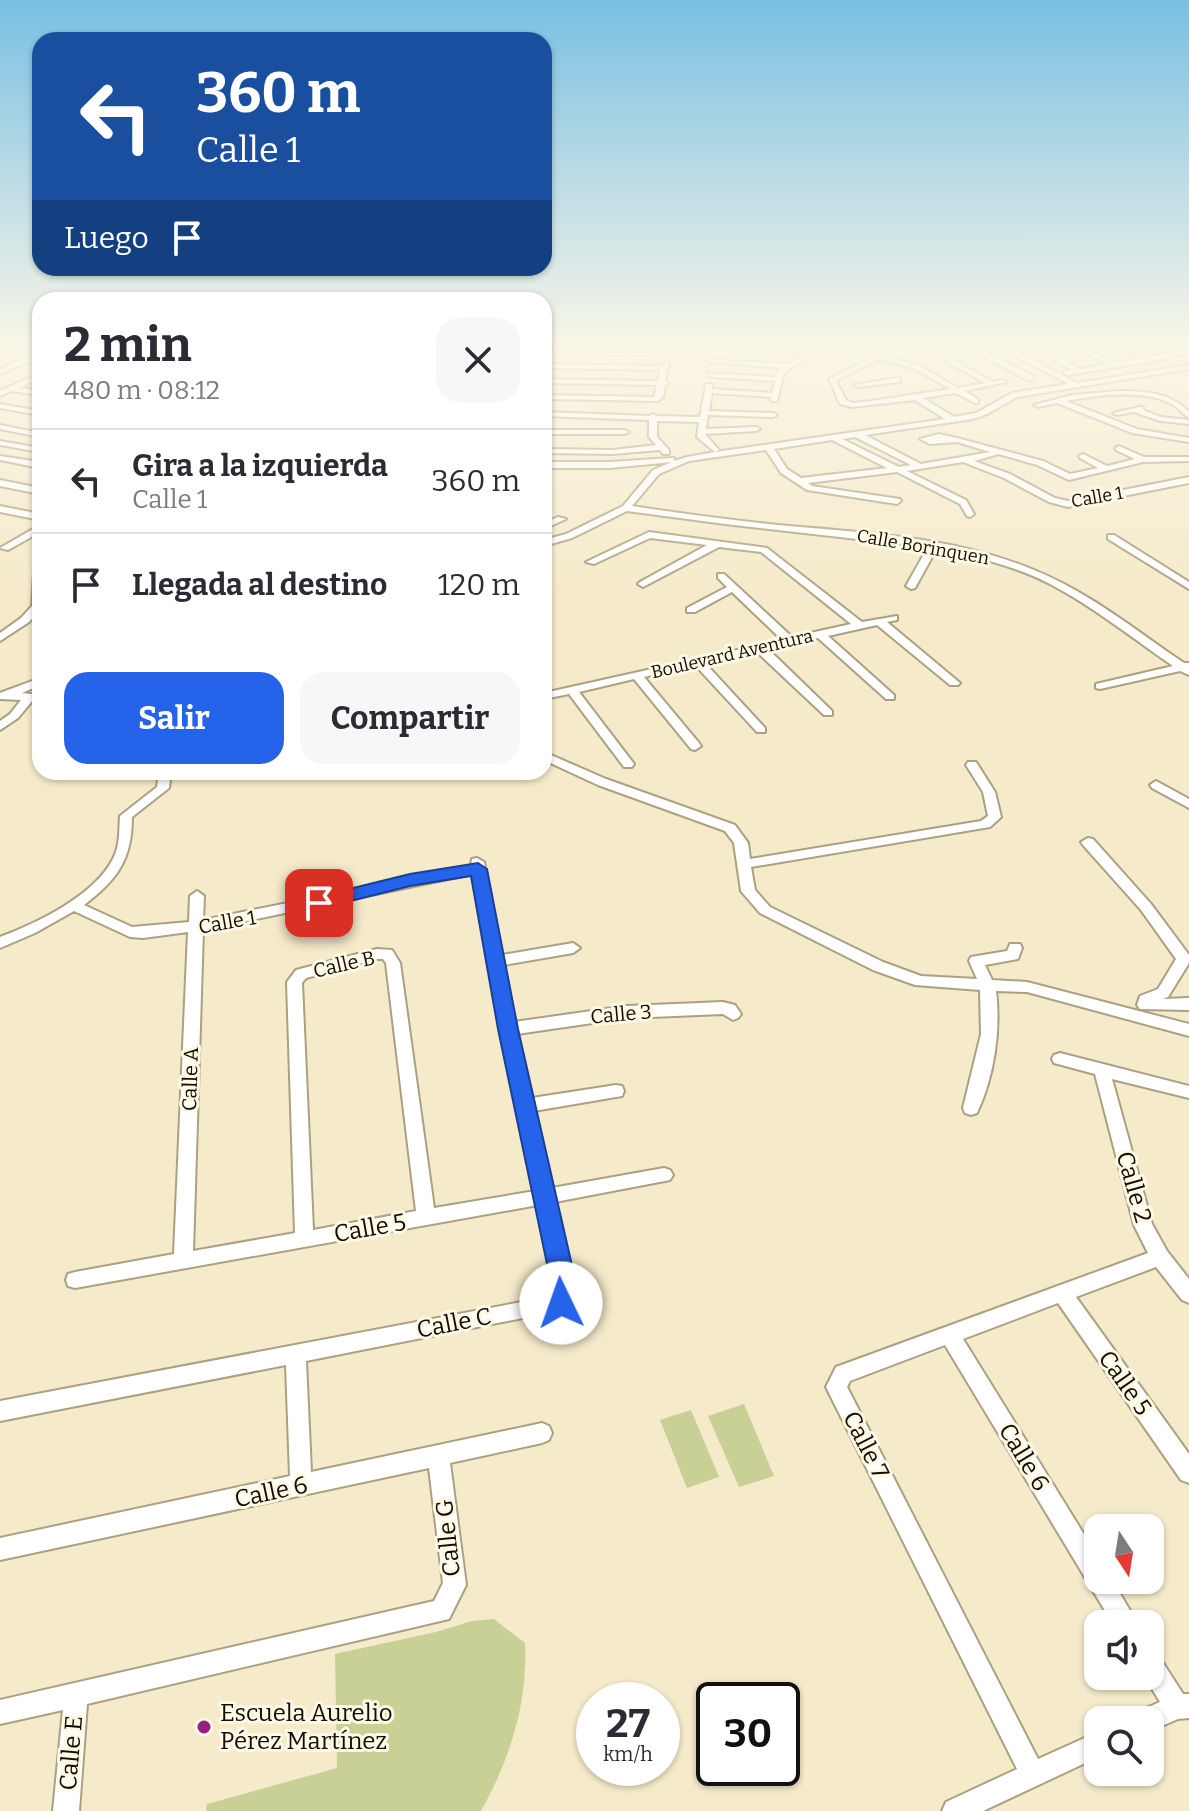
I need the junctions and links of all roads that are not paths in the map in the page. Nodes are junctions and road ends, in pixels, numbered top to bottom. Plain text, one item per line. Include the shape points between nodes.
1 (8, 429) edge
2 (604, 429) edge
3 (653, 429) edge
4 (704, 429) edge
5 (756, 429) dead end
6 (899, 429) edge
7 (1129, 429) edge
8 (552, 432) edge
9 (625, 432) dead end
10 (703, 432) junction
11 (32, 433) edge
12 (604, 433) junction
13 (858, 435) junction
14 (834, 438) junction
15 (957, 440) dead end
16 (1189, 440) edge
17 (0, 443) edge
18 (768, 446) junction
19 (711, 448) dead end
20 (1119, 448) dead end
21 (32, 449) edge
22 (552, 451) edge
23 (1000, 451) junction
24 (1083, 456) dead end
25 (0, 458) edge
26 (687, 459) junction
27 (1189, 459) edge
28 (964, 460) junction
29 (1143, 460) junction
30 (32, 464) edge
31 (637, 464) junction
32 (552, 465) edge
33 (919, 467) junction
34 (1106, 469) junction
35 (656, 472) junction
36 (1189, 480) edge
37 (801, 481) junction
38 (0, 483) edge
39 (32, 489) edge
40 (897, 501) dead end
41 (626, 508) junction
42 (0, 509) edge
43 (970, 514) dead end
44 (32, 515) edge
45 (561, 519) dead end
46 (552, 523) edge
47 (32, 533) edge
48 (1111, 537) dead end
49 (552, 541) edge
50 (719, 543) junction
51 (934, 545) junction
52 (5, 548) dead end
53 (591, 562) dead end
54 (721, 576) dead end
55 (643, 584) dead end
56 (911, 586) dead end
57 (1189, 586) edge
58 (733, 588) junction
59 (691, 610) dead end
60 (32, 612) edge
61 (893, 618) dead end
62 (25, 620) junction
63 (879, 621) junction
64 (32, 622) edge
65 (859, 625) junction
66 (820, 634) junction
67 (0, 638) edge
68 (790, 641) junction
69 (760, 648) junction
70 (698, 662) junction
71 (1187, 668) edge
72 (636, 675) junction
73 (954, 683) dead end
74 (32, 684) edge
75 (1100, 686) dead end
76 (571, 689) junction
77 (552, 692) edge
78 (3, 696) edge
79 (32, 697) edge
80 (890, 697) dead end
81 (32, 700) edge
82 (828, 713) dead end
83 (0, 726) edge
84 (761, 730) dead end
85 (695, 746) dead end
86 (552, 760) edge
87 (628, 764) dead end
88 (972, 765) dead end
89 (164, 780) edge
90 (1156, 785) dead end
91 (1189, 804) edge
92 (1088, 842) dead end
93 (744, 864) junction
94 (478, 866) joint
95 (197, 896) dead end
96 (73, 905) junction
97 (197, 928) junction
98 (0, 943) edge
99 (573, 948) dead end
100 (1015, 948) dead end
101 (498, 961) junction
102 (988, 987) junction
103 (1189, 1004) edge
104 (1144, 1012) junction
105 (733, 1014) dead end
106 (508, 1029) junction
107 (1189, 1030) edge
108 (1060, 1059) dead end
109 (1102, 1070) junction
110 (1189, 1092) edge
111 (610, 1098) dead end
112 (525, 1106) junction
113 (971, 1108) dead end
114 (664, 1175) dead end
115 (544, 1197) junction
116 (426, 1218) junction
117 (304, 1239) junction
118 (1160, 1257) junction
119 (183, 1261) junction
120 (75, 1280) dead end
121 (1062, 1293) junction
122 (1189, 1294) edge
123 (950, 1335) junction
124 (296, 1354) junction
125 (0, 1411) edge
126 (542, 1433) dead end
127 (438, 1456) junction
128 (1189, 1472) edge
129 (301, 1486) junction
130 (0, 1549) edge
131 (1084, 1554) edge
132 (1164, 1681) edge
133 (76, 1694) junction
134 (1183, 1706) edge
135 (0, 1712) edge
136 (1164, 1714) edge
137 (1084, 1751) edge
138 (1033, 1775) junction
139 (66, 1811) edge
140 (955, 1811) edge

1 - 11 street
2 - 12 street
3 - 22 street via 664,450
4 - 10 street
5 - 10 street
6 - 13 street
7 - 16 street
8 - 12 street
9 - 12 street
10 - 19 street via 701,437
13 - 14 street
13 - 33 street
14 - 18 street
14 - 43 street via 963,502
15 - 23 street
17 - 21 street
18 - 26 street
18 - 37 street via 779,466
20 - 29 street
23 - 28 street
23 - 34 street via 1068,477
24 - 34 street
25 - 30 street
26 - 31 street
26 - 35 street
27 - 29 street
28 - 33 street
28 - 36 street, Calle 1 via 1068,504
29 - 34 street
31 - 32 street
31 - 35 street
33 - 37 street
35 - 41 street
37 - 40 street via 811,489
38 - 39 street
41 - 49 street
41 - 51 street, Calle Borinquen
42 - 44 street
45 - 46 street
47 - 52 street
48 - 57 street
50 - 53 street via 649,535
50 - 55 street
50 - 65 street via 770,552
51 - 56 street
51 - 71 street, Calle Borinquen via 995,559 1060,585
54 - 58 street
58 - 59 street
58 - 68 street
60 - 62 street
61 - 63 street, Boulevard Aventura
62 - 64 street
62 - 67 street
63 - 65 street, Boulevard Aventura
63 - 73 street
65 - 66 street, Boulevard Aventura
66 - 68 street, Boulevard Aventura
66 - 80 street
68 - 69 street, Boulevard Aventura
69 - 70 street, Boulevard Aventura
69 - 82 street
70 - 72 street, Boulevard Aventura
70 - 84 street
71 - 75 street
72 - 76 street, Boulevard Aventura
72 - 85 street
74 - 78 street
76 - 77 street, Boulevard Aventura
76 - 87 street
78 - 79 street
81 - 83 street
86 - 93 street via 730,828 741,843
88 - 93 street via 995,807 995,817 985,824
89 - 96 street via 163,788 126,816 126,841 116,866
90 - 91 street
92 - 104 street via 1184,959 1163,993 1145,1000
93 - 102 street via 748,891 765,910 920,981
94 - 97 street, Calle 1
94 - 101 street, Calle C
95 - 97 street, Calle A
96 - 97 street, Calle 1 via 130,932
96 - 98 street
97 - 119 street, Calle A
99 - 101 street
100 - 102 street via 1013,955 976,961
101 - 106 street, Calle C
102 - 104 street via 1027,987
102 - 113 street via 984,1059
103 - 104 street
104 - 107 street
105 - 106 street, Calle 3 via 723,1008
106 - 112 street, Calle C
108 - 109 street
109 - 110 street
109 - 118 street, Calle 2 via 1143,1225
111 - 112 street
112 - 115 street, Calle C
114 - 115 street, Calle 5
115 - 116 street, Calle 5
115 - 124 street, Calle C via 564,1283 561,1303
116 - 117 street, Calle 5
116 - 117 street, Calle B via 393,963 387,954 377,954 301,974 294,982
117 - 119 street, Calle 5
118 - 121 street, Calle 7
118 - 122 street, Calle 2
119 - 120 street, Calle 5
121 - 123 street, Calle 7
121 - 128 street, Calle 5
123 - 131 street, Calle 6
123 - 138 street, Calle 7 via 843,1374 836,1387
124 - 125 street, Calle C
124 - 129 street
126 - 127 street, Calle 6
127 - 129 street, Calle 6
127 - 133 street, Calle G via 455,1585 441,1611
129 - 130 street, Calle 6
132 - 134 street
133 - 135 street
133 - 139 street, Calle E
134 - 136 street
137 - 138 street
138 - 140 street

